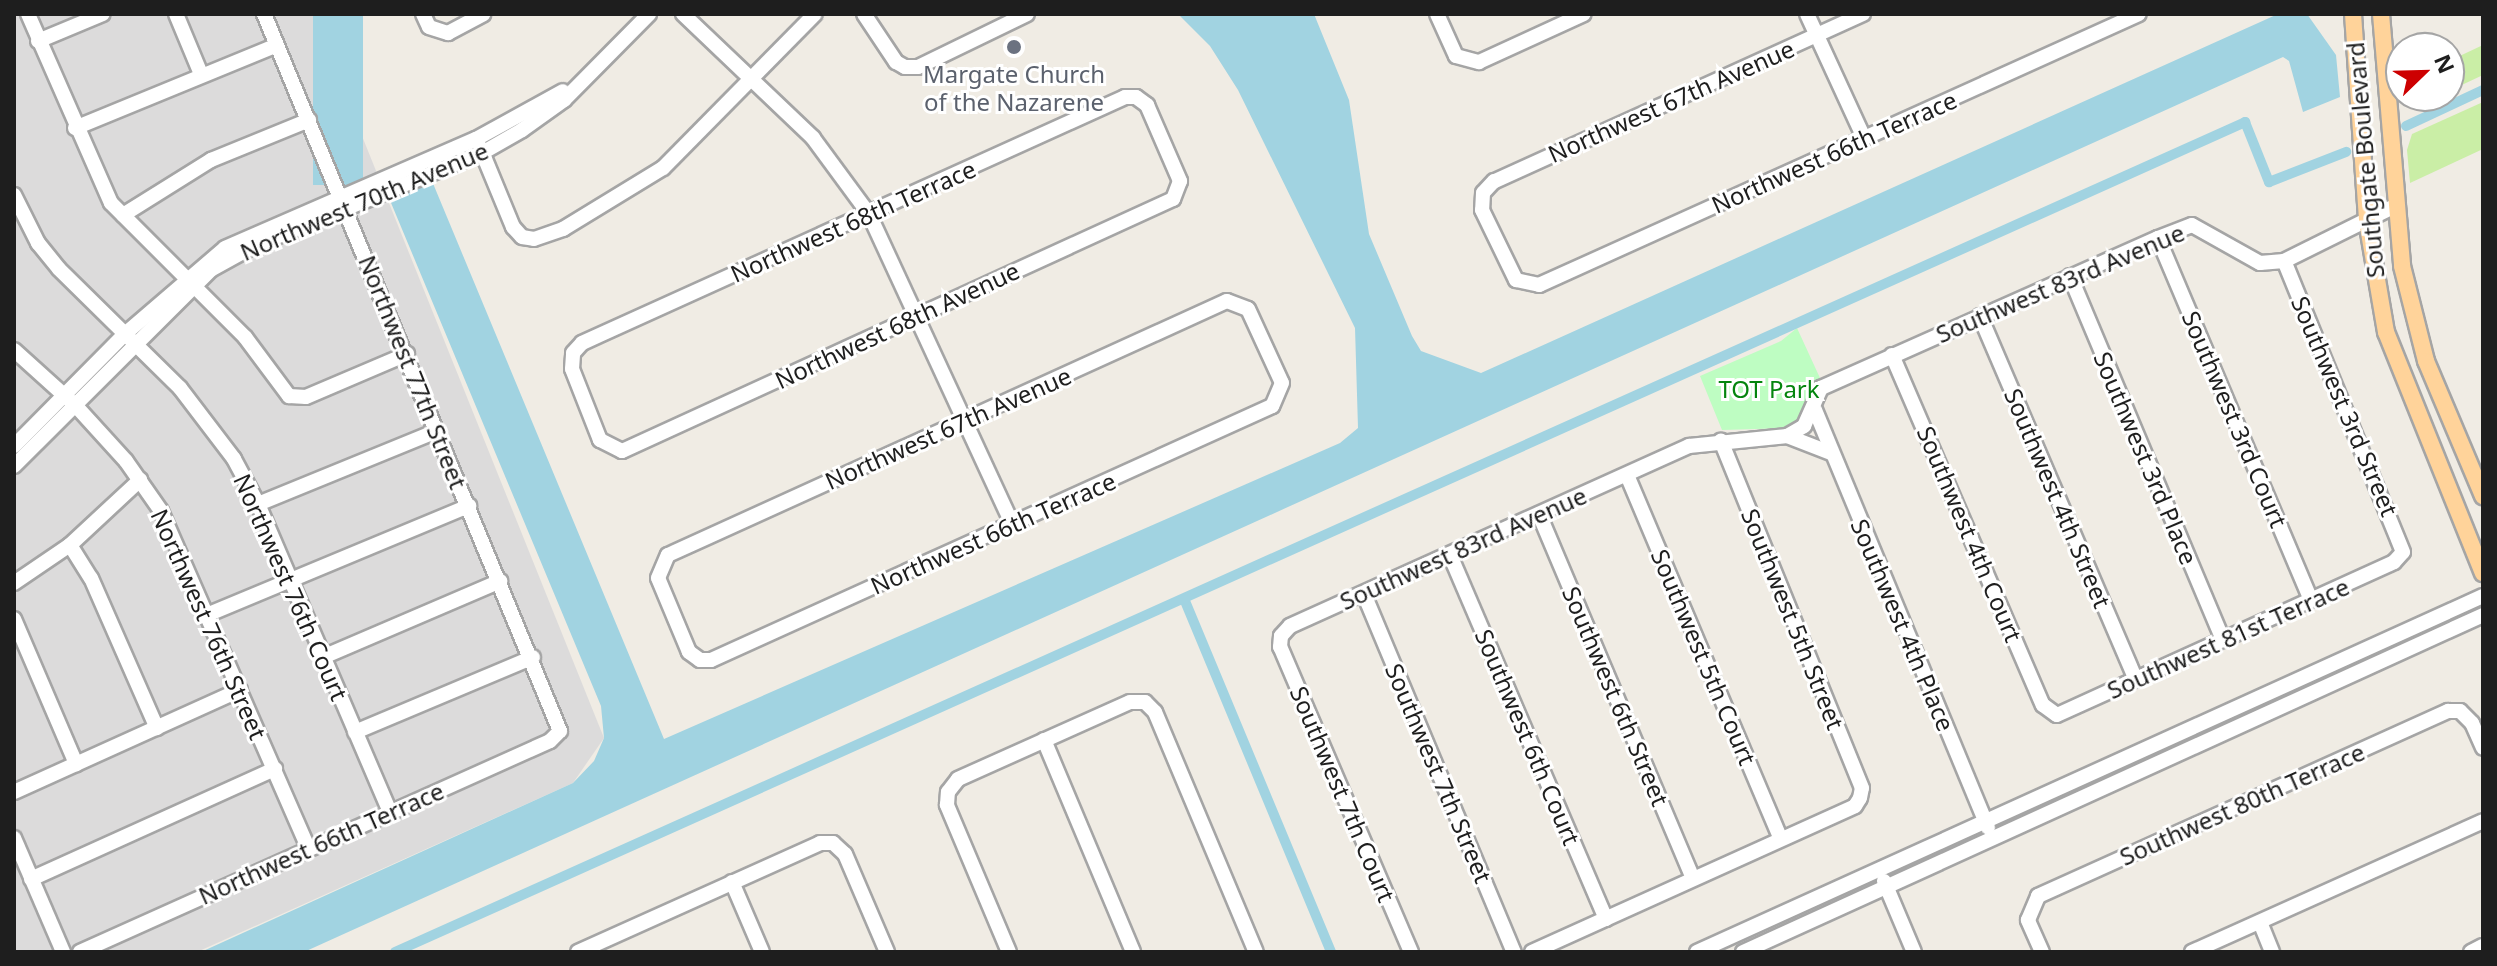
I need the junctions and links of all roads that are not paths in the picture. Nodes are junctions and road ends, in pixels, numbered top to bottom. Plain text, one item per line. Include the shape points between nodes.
1 (28, 14) edge
2 (103, 14) edge
3 (176, 14) edge
4 (264, 14) edge
5 (423, 14) edge
6 (483, 14) edge
7 (649, 14) edge
8 (683, 14) edge
9 (815, 14) edge
10 (864, 14) edge
11 (1027, 14) edge
12 (1437, 14) edge
13 (1584, 14) edge
14 (1807, 14) edge
15 (1863, 14) edge
16 (2139, 14) edge
17 (2353, 14) edge
18 (2381, 14) edge
19 (1817, 35) junction
20 (38, 41) junction
21 (277, 45) junction
22 (201, 74) junction
23 (753, 77) junction
24 (1136, 97) joint
25 (309, 120) junction
26 (75, 128) junction
27 (1864, 138) junction
28 (479, 146) junction
29 (14, 195) edge
30 (343, 204) junction
31 (2397, 205) junction
32 (869, 214) junction
33 (123, 215) junction
34 (2367, 221) junction
35 (2158, 238) junction
36 (2284, 261) junction
37 (2070, 276) junction
38 (190, 282) junction
39 (1527, 285) joint
40 (1240, 303) joint
41 (919, 316) junction
42 (1980, 316) junction
43 (132, 338) junction
44 (14, 350) edge
45 (407, 354) junction
46 (1892, 355) junction
47 (70, 400) junction
48 (1815, 410) junction
49 (967, 420) junction
50 (437, 431) junction
51 (1787, 436) junction
52 (1721, 441) junction
53 (14, 446) edge
54 (611, 448) joint
55 (1831, 453) junction
56 (14, 466) edge
57 (1627, 475) junction
58 (140, 480) junction
59 (2483, 496) edge
60 (258, 504) junction
61 (469, 506) junction
62 (1539, 514) junction
63 (1012, 524) junction
64 (70, 545) junction
65 (2403, 552) joint
66 (1450, 555) junction
67 (2483, 573) edge
68 (290, 581) junction
69 (500, 581) junction
70 (14, 583) edge
71 (1364, 594) junction
72 (2483, 596) edge
73 (2311, 600) junction
74 (209, 614) junction
75 (2483, 615) edge
76 (14, 619) edge
77 (1281, 636) joint
78 (2223, 640) junction
79 (323, 657) junction
80 (533, 657) junction
81 (700, 660) joint
82 (2136, 680) junction
83 (240, 690) junction
84 (2049, 712) joint
85 (157, 728) junction
86 (560, 731) joint
87 (355, 732) junction
88 (1044, 740) junction
89 (2483, 748) edge
90 (76, 764) junction
91 (275, 769) junction
92 (14, 792) edge
93 (390, 812) junction
94 (1986, 821) junction
95 (2483, 821) edge
96 (14, 838) edge
97 (1781, 839) junction
98 (1993, 839) junction
99 (308, 848) junction
100 (1879, 869) junction
101 (1693, 878) junction
102 (31, 879) junction
103 (732, 882) junction
104 (1886, 887) junction
105 (1606, 919) junction
106 (2260, 922) junction
107 (2483, 946) edge
108 (63, 952) edge
109 (80, 952) edge
110 (578, 952) edge
111 (762, 952) edge
112 (887, 952) edge
113 (1009, 952) edge
114 (1133, 952) edge
115 (1256, 952) edge
116 (1411, 952) edge
117 (1514, 952) edge
118 (1532, 952) edge
119 (1697, 952) edge
120 (1743, 952) edge
121 (1914, 952) edge
122 (2042, 952) edge
123 (2192, 952) edge
124 (2272, 952) edge
125 (2471, 952) edge

1 - 20 street
2 - 20 street
3 - 22 street
4 - 21 street, Northwest 77th Street
5 - 6 street via 438,33
7 - 28 street, Northwest 70th Avenue via 584,79 522,130
8 - 23 street
9 - 23 street
10 - 11 street via 896,62 905,67 918,67
12 - 13 street via 1456,56 1479,62
14 - 19 street
15 - 19 street, Northwest 67th Avenue
16 - 27 street, Northwest 66th Terrace
17 - 34 main road, Southgate Boulevard
18 - 31 main road, Southgate Boulevard
19 - 27 street
19 - 39 street, Northwest 67th Avenue via 1494,181 1483,193 1482,210 1516,280
20 - 26 street
21 - 22 street
21 - 25 street, Northwest 77th Street
22 - 26 street
23 - 28 street via 663,168 632,191 534,239 522,237 513,227
23 - 32 street via 813,138
24 - 32 street, Northwest 68th Terrace via 1125,97
24 - 41 street, Northwest 68th Avenue via 1147,105 1180,181 1173,199
25 - 30 street, Northwest 77th Street
25 - 33 street via 211,160
26 - 33 street via 99,185
27 - 39 street, Northwest 66th Terrace via 1539,285
28 - 30 street, Northwest 70th Avenue
29 - 43 street, Northwest 76th Court via 52,261
30 - 38 street, Northwest 70th Avenue
30 - 45 street, Northwest 77th Street
31 - 34 street
31 - 59 main road, Southgate Boulevard via 2415,322
32 - 41 street
32 - 54 street, Northwest 68th Terrace via 582,343 573,353 577,384 600,440
33 - 38 street
34 - 36 street
34 - 67 main road, Southgate Boulevard via 2373,273 2399,372
35 - 36 street, Southwest 83rd Avenue via 2192,225 2260,263
35 - 37 street, Southwest 83rd Avenue
35 - 73 street, Southwest 3rd Court
36 - 65 street, Southwest 3rd Street
37 - 42 street, Southwest 83rd Avenue
37 - 78 street, Southwest 3rd Place
38 - 43 street, Northwest 70th Avenue
38 - 45 street via 245,337 289,396 298,399
40 - 49 street, Northwest 67th Avenue via 1227,301
40 - 63 street, Northwest 66th Terrace via 1248,309 1282,383 1272,406
41 - 49 street
41 - 54 street, Northwest 68th Avenue via 622,451
42 - 46 street, Southwest 83rd Avenue
42 - 82 street, Southwest 4th Street
43 - 47 street, Northwest 70th Avenue
43 - 60 street, Northwest 76th Court via 207,420
44 - 47 street, Northwest 76th Street
45 - 50 street, Northwest 77th Street
46 - 48 street, Southwest 83rd Avenue via 1821,388
46 - 84 street, Southwest 4th Court
47 - 53 street, Northwest 70th Avenue
47 - 56 street, Northwest 70th Avenue
47 - 58 street, Northwest 76th Street
48 - 51 street, Southwest 83rd Avenue via 1804,426
48 - 55 street, Southwest 4th Place
49 - 63 street
49 - 81 street, Northwest 67th Avenue via 668,555 658,578 689,652
50 - 60 street
50 - 61 street, Northwest 77th Street
51 - 52 street, Southwest 83rd Avenue
51 - 55 street, Southwest 83rd Avenue
52 - 57 street, Southwest 83rd Avenue via 1689,446
52 - 97 street, Southwest 5th Street via 1862,788 1855,806
55 - 94 street, Southwest 4th Place
57 - 62 street, Southwest 83rd Avenue
57 - 97 street, Southwest 5th Court
58 - 64 street
58 - 74 street, Northwest 76th Street via 178,544
60 - 68 street, Northwest 76th Court
61 - 68 street
61 - 69 street, Northwest 77th Street
62 - 66 street, Southwest 83rd Avenue
62 - 101 street, Southwest 6th Street
63 - 81 street, Northwest 66th Terrace via 711,660
64 - 70 street
64 - 85 street
65 - 73 street, Southwest 81st Terrace via 2394,562
66 - 71 street, Southwest 83rd Avenue
66 - 105 street, Southwest 6th Court
68 - 74 street
68 - 79 street, Northwest 76th Court
69 - 79 street
69 - 80 street, Northwest 77th Street
71 - 77 street, Southwest 83rd Avenue via 1290,626
71 - 117 street, Southwest 7th Street
72 - 94 street
73 - 78 street, Southwest 81st Terrace
74 - 83 street, Northwest 76th Street
75 - 98 street
76 - 90 street
77 - 116 street, Southwest 7th Court via 1280,647
78 - 82 street, Southwest 81st Terrace
79 - 87 street, Northwest 76th Court
80 - 86 street, Northwest 77th Street
80 - 87 street
82 - 84 street, Southwest 81st Terrace via 2057,715
83 - 85 street
83 - 91 street, Northwest 76th Street
85 - 90 street
86 - 93 street, Northwest 66th Terrace via 550,741
87 - 93 street, Northwest 76th Court
88 - 113 street via 958,779 948,792 947,805
88 - 114 street
88 - 115 street via 1130,702 1145,702 1155,712
89 - 122 street, Southwest 80th Terrace via 2472,723 2460,711 2448,711 2038,896 2028,920
90 - 92 street
91 - 99 street, Northwest 76th Street
91 - 102 street
93 - 99 street, Northwest 66th Terrace
94 - 98 street, Southwest 4th Place
94 - 100 street
95 - 106 street
96 - 102 street
97 - 101 street
98 - 104 street
99 - 109 street, Northwest 66th Terrace
100 - 104 street
100 - 119 street
101 - 105 street
102 - 108 street
103 - 110 street
103 - 111 street
103 - 112 street via 820,843 833,843 845,854
104 - 120 street
104 - 121 street
105 - 118 street
106 - 123 street
106 - 124 street
107 - 125 street

